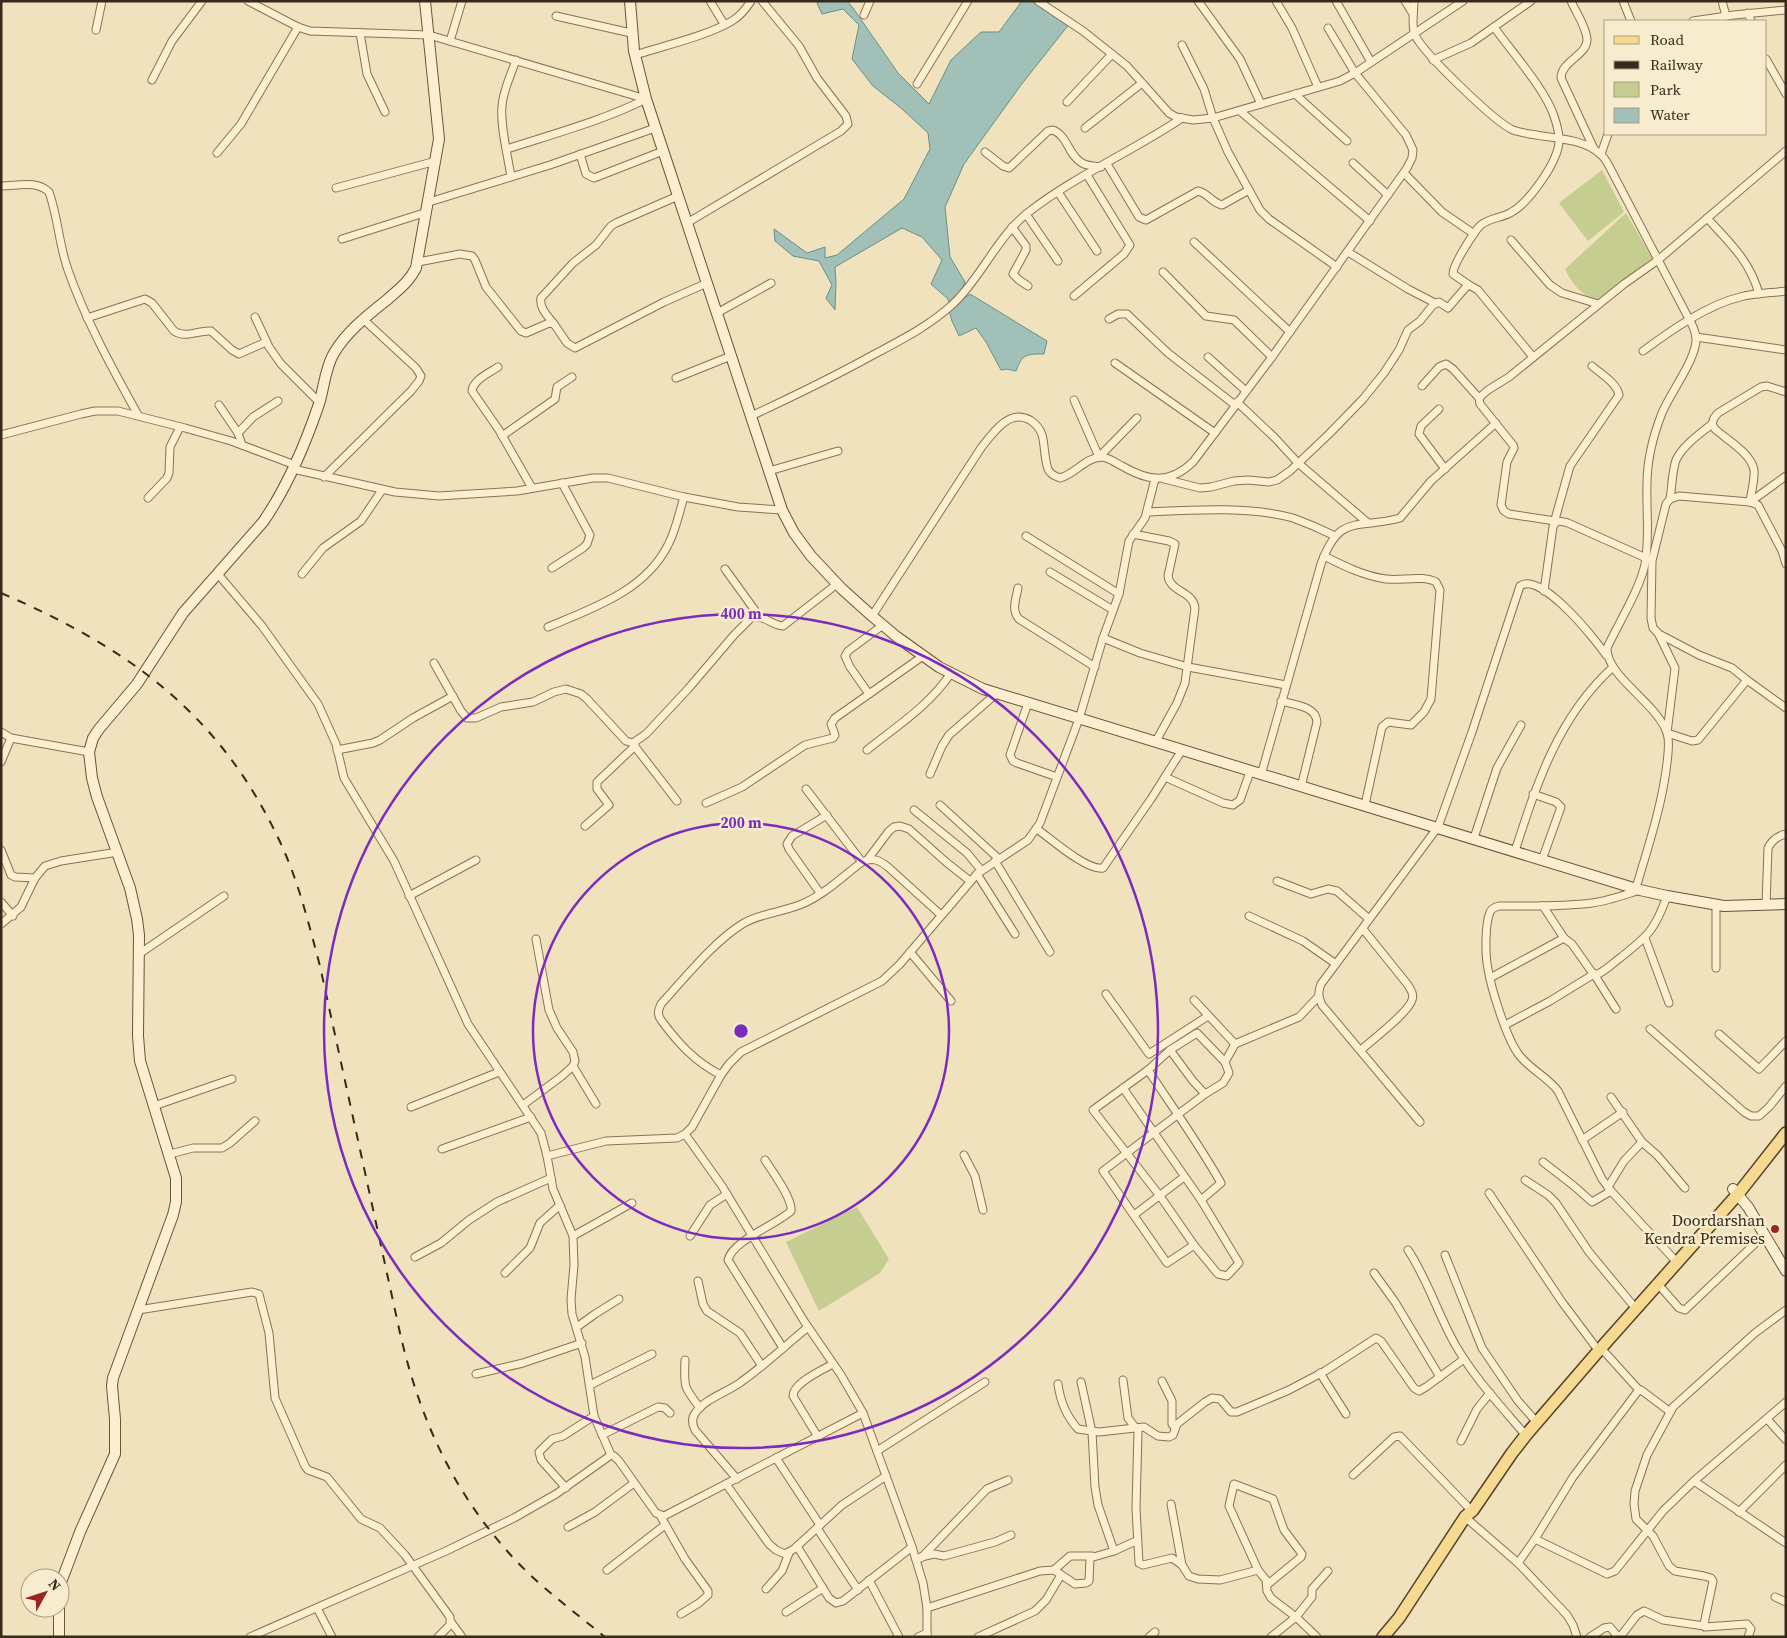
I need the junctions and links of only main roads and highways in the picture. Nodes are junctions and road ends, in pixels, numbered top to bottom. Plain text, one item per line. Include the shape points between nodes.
1 (1786, 1125) edge
2 (1786, 1133) edge
3 (1735, 1191) junction
4 (1598, 1347) junction
5 (1467, 1512) junction
6 (1399, 1618) junction
7 (1383, 1637) edge
8 (1391, 1637) edge

1 - 3 main road
2 - 3 main road
3 - 4 main road via 1632,1304
3 - 4 main road via 1658,1284
4 - 5 main road via 1522,1431
4 - 5 main road via 1512,1453 1473,1510
5 - 6 main road
6 - 7 main road
6 - 8 main road

